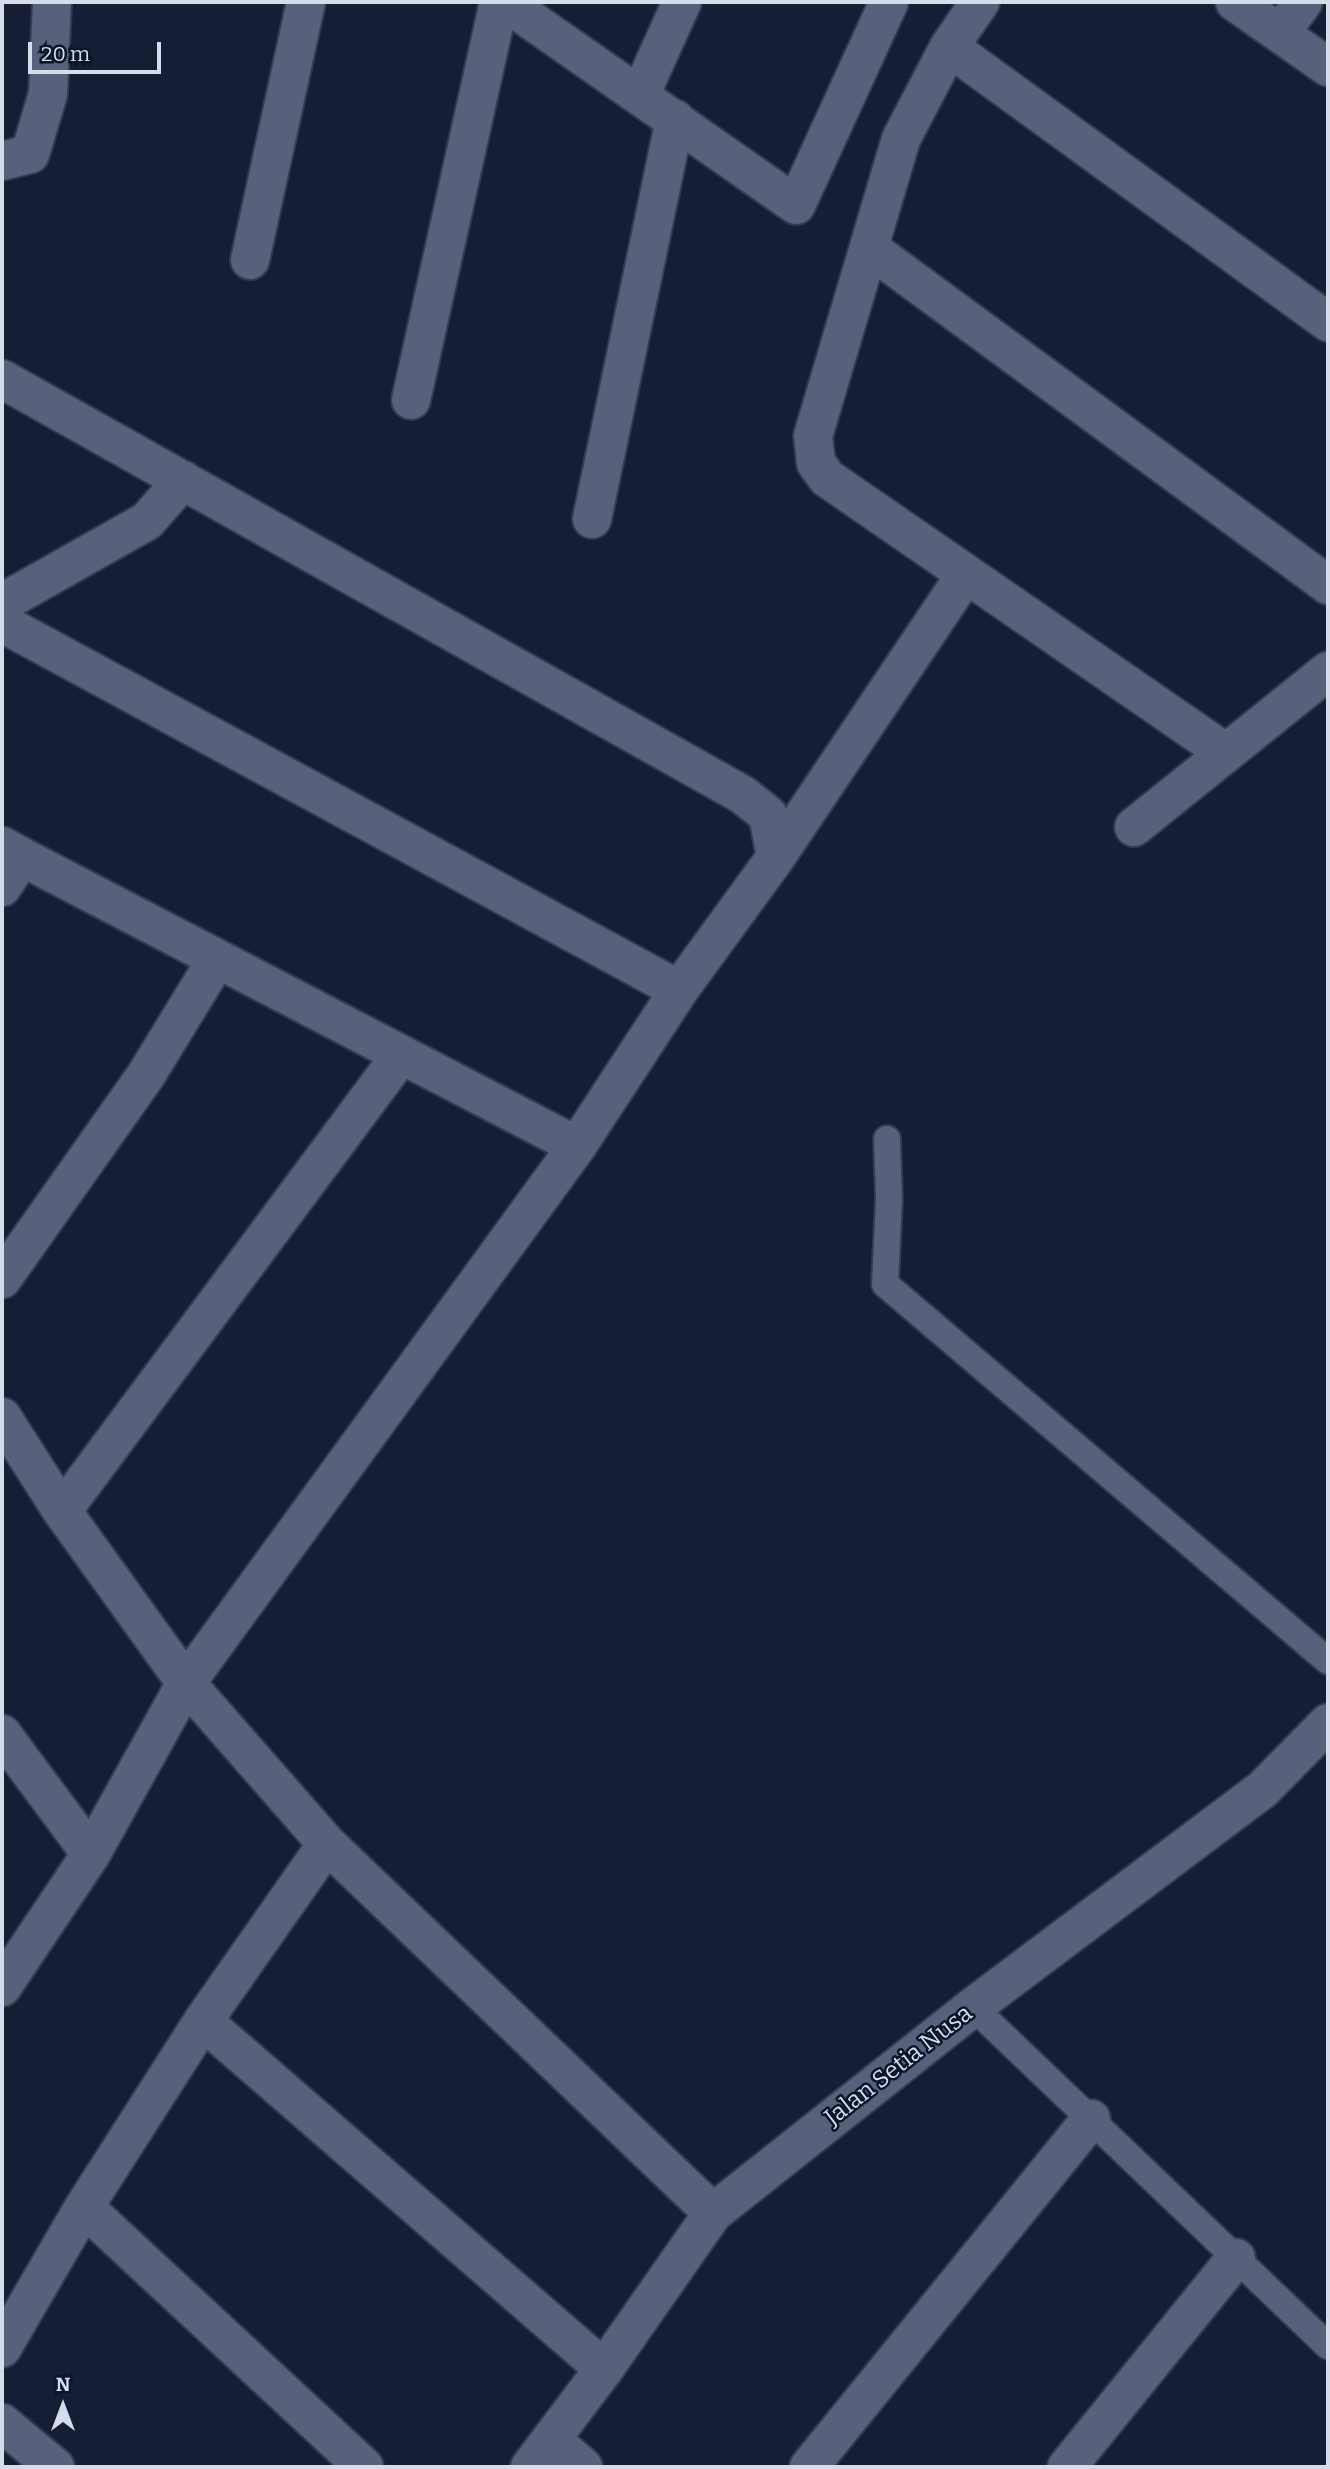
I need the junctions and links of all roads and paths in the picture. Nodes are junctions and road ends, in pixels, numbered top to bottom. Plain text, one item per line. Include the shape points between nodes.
1 (52, 2) edge
2 (306, 2) edge
3 (499, 2) edge
4 (505, 2) edge
5 (682, 2) edge
6 (889, 2) edge
7 (980, 2) edge
8 (1236, 2) edge
9 (1303, 2) edge
10 (1280, 33) junction
11 (949, 47) junction
12 (1328, 67) edge
13 (640, 95) junction
14 (675, 120) junction
15 (2, 162) edge
16 (869, 248) junction
17 (250, 260) dead end
18 (1328, 322) edge
19 (2, 379) edge
20 (411, 400) dead end
21 (183, 480) junction
22 (592, 519) dead end
23 (966, 574) junction
24 (1328, 585) edge
25 (2, 603) edge
26 (2, 623) edge
27 (1328, 671) edge
28 (1226, 753) junction
29 (1134, 827) dead end
30 (776, 857) junction
31 (8, 864) edge
32 (217, 959) junction
33 (679, 990) junction
34 (401, 1055) junction
35 (887, 1139) dead end
36 (577, 1146) junction
37 (2, 1279) edge
38 (2, 1417) edge
39 (62, 1511) junction
40 (1328, 1661) edge
41 (186, 1683) junction
42 (1328, 1723) edge
43 (2, 1734) edge
44 (327, 1844) junction
45 (91, 1854) junction
46 (2, 1987) edge
47 (973, 2007) junction
48 (203, 2021) junction
49 (1091, 2119) junction
50 (84, 2207) junction
51 (713, 2213) junction
52 (1236, 2258) junction
53 (1328, 2346) edge
54 (2, 2348) edge
55 (604, 2369) junction
56 (2, 2423) edge
57 (541, 2453) edge
58 (55, 2467) edge
59 (364, 2467) edge
60 (583, 2467) edge
61 (809, 2467) edge
62 (1067, 2467) edge

1 - 15 street via 48,94 30,154
2 - 17 street
3 - 20 street
4 - 13 street
5 - 13 street
6 - 14 street via 796,205
7 - 11 street
8 - 10 street
9 - 10 street
10 - 12 street
11 - 16 street via 901,139
11 - 18 street
13 - 14 street
14 - 22 street
16 - 23 street via 813,436 816,463 827,478
16 - 24 street
19 - 21 street
21 - 25 street via 147,521
21 - 30 street via 743,795 768,814
23 - 28 street
23 - 30 street
26 - 33 street
27 - 28 street
28 - 29 street
30 - 33 street
31 - 32 street
32 - 34 street
32 - 37 street via 146,1075
33 - 36 street
34 - 36 street
34 - 39 street
35 - 40 lane via 885,1283
36 - 41 street
38 - 39 street
39 - 41 street
41 - 44 street
41 - 45 street
42 - 47 street, Jalan Setia Nusa via 1263,1789
43 - 45 street
44 - 48 street
44 - 51 street
45 - 46 street
47 - 49 lane
47 - 51 street, Jalan Setia Nusa
48 - 50 street
48 - 55 street
49 - 52 lane
49 - 61 street
50 - 54 street
50 - 59 street
51 - 55 street, Jalan Setia Nusa
52 - 53 lane
52 - 62 street
55 - 57 street, Jalan Setia Nusa
56 - 58 street
57 - 60 street

